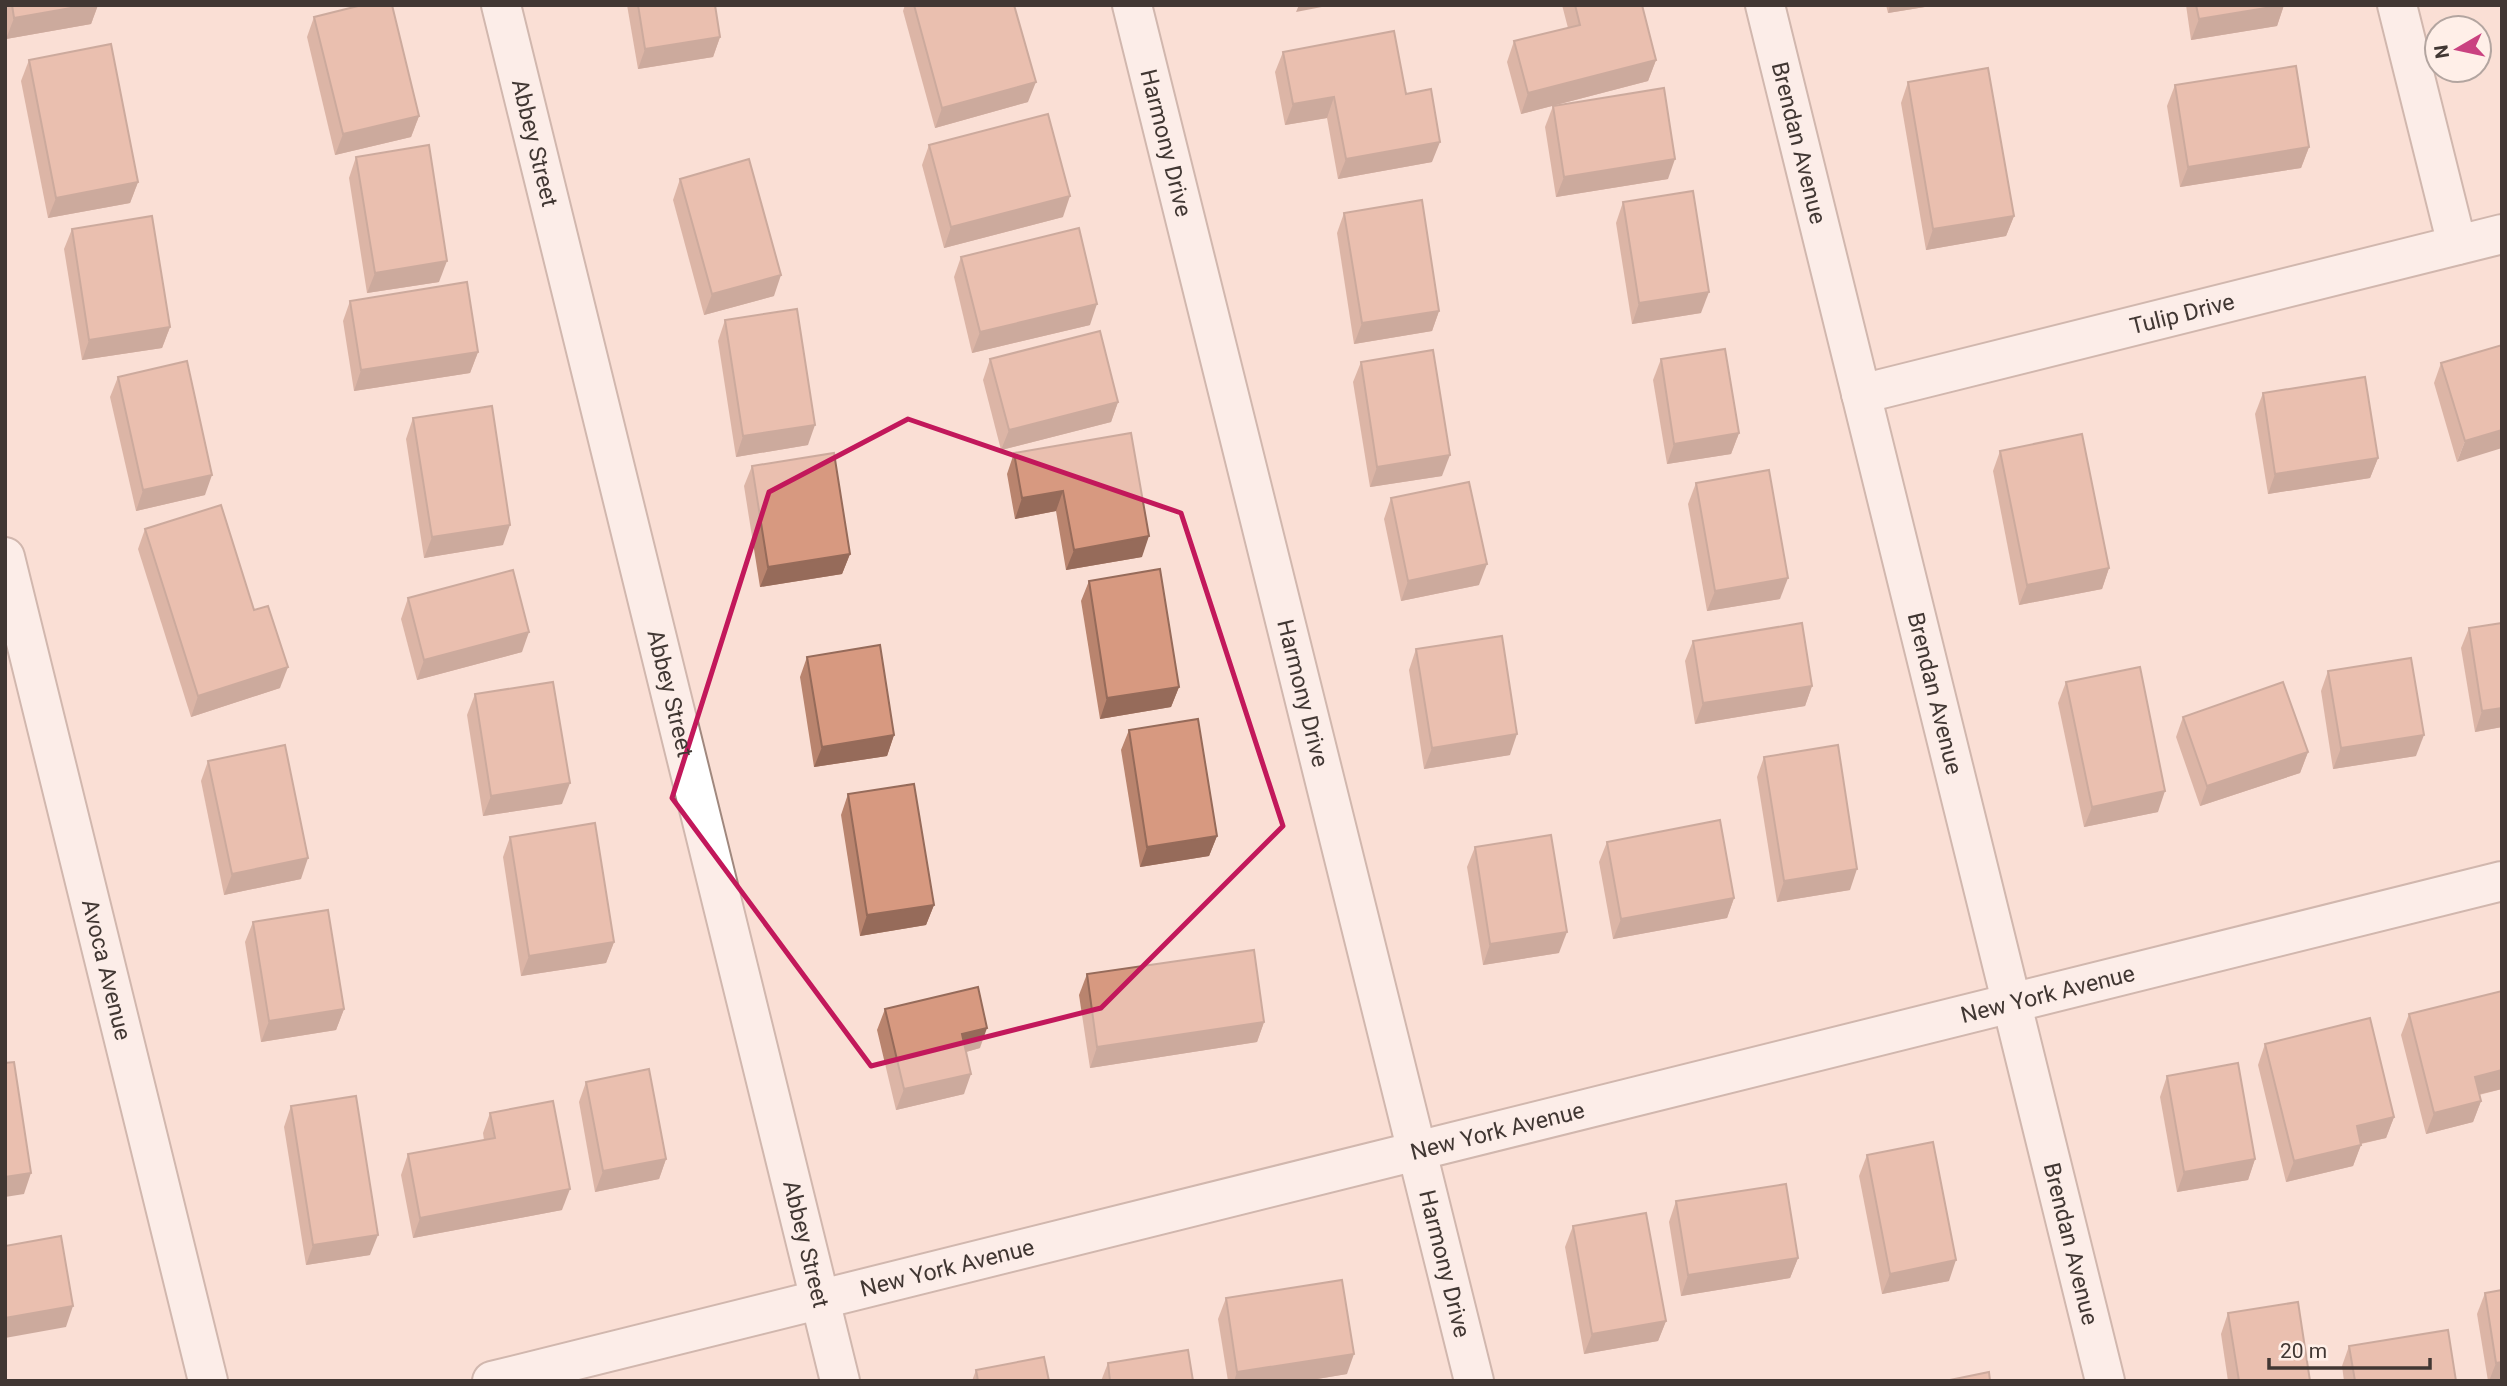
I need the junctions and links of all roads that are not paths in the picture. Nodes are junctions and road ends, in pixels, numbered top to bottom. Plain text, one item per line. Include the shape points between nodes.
1 (501, 5) edge
2 (1132, 5) edge
3 (1765, 5) edge
4 (2398, 5) edge
5 (2502, 234) edge
6 (2457, 245) junction
7 (1861, 394) junction
8 (5, 558) edge
9 (2502, 881) edge
10 (2011, 1003) junction
11 (1417, 1150) junction
12 (820, 1299) junction
13 (208, 1381) edge
14 (492, 1381) edge
15 (840, 1381) edge
16 (1474, 1381) edge
17 (2105, 1381) edge

1 - 12 street, Abbey Street
2 - 11 street, Harmony Drive
3 - 7 street, Brendan Avenue
4 - 6 street
5 - 6 street, Tulip Drive
6 - 7 street, Tulip Drive
7 - 10 street, Brendan Avenue
8 - 13 street, Avoca Avenue
9 - 10 street, New York Avenue
10 - 11 street, New York Avenue
10 - 17 street, Brendan Avenue
11 - 12 street, New York Avenue
11 - 16 street, Harmony Drive
12 - 14 street, New York Avenue
12 - 15 street, Abbey Street

